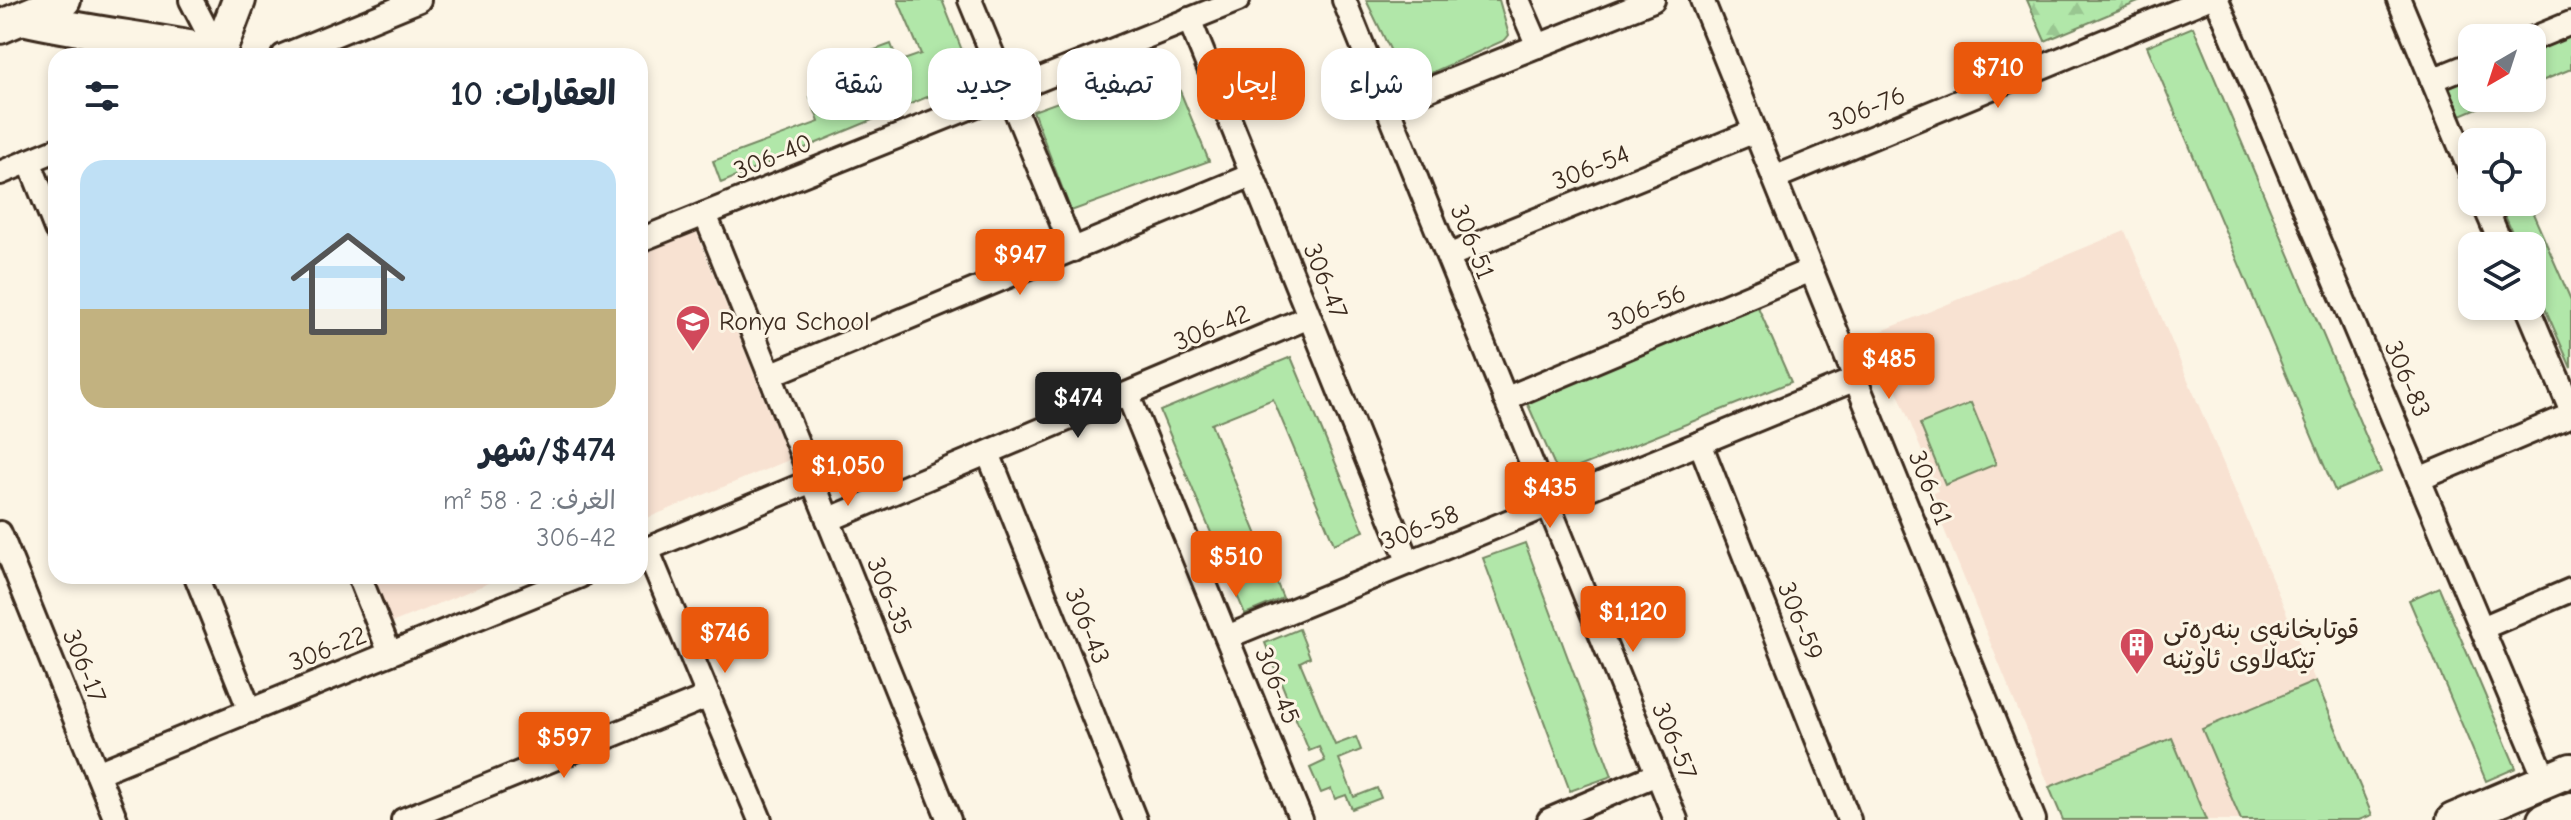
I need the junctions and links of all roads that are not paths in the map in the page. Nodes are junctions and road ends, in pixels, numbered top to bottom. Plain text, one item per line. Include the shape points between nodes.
1 (64, 0) edge
2 (191, 0) edge
3 (239, 0) edge
4 (418, 0) edge
5 (970, 0) edge
6 (1238, 0) edge
7 (1344, 0) edge
8 (1518, 0) edge
9 (1653, 0) edge
10 (1702, 0) edge
11 (2204, 0) edge
12 (2217, 0) edge
13 (2399, 0) edge
14 (1189, 19) junction
15 (11, 22) edge
16 (2571, 23) edge
17 (2546, 33) edge
18 (1538, 46) junction
19 (185, 48) edge
20 (215, 48) edge
21 (222, 48) edge
22 (302, 48) edge
23 (990, 48) edge
24 (1363, 48) edge
25 (2458, 70) edge
26 (1041, 80) edge
27 (2432, 80) junction
28 (1432, 88) edge
29 (941, 120) edge
30 (1020, 120) edge
31 (1393, 120) edge
32 (1755, 131) junction
33 (2458, 142) edge
34 (48, 153) edge
35 (29, 161) junction
36 (0, 173) edge
37 (1252, 175) junction
38 (1774, 178) junction
39 (48, 209) edge
40 (705, 214) junction
41 (648, 237) edge
42 (1073, 250) junction
43 (1448, 256) junction
44 (1811, 270) junction
45 (1309, 317) junction
46 (2533, 320) edge
47 (770, 375) junction
48 (1856, 379) junction
49 (1128, 395) junction
50 (1505, 399) junction
51 (2571, 413) edge
52 (1700, 443) junction
53 (988, 453) junction
54 (2419, 479) junction
55 (812, 481) junction
56 (1548, 506) junction
57 (828, 520) junction
58 (0, 533) edge
59 (648, 548) edge
60 (648, 559) edge
61 (1409, 563) junction
62 (199, 584) edge
63 (362, 584) edge
64 (560, 584) edge
65 (2571, 590) edge
66 (2482, 628) junction
67 (1227, 637) junction
68 (390, 653) junction
69 (709, 696) junction
70 (250, 711) junction
71 (97, 773) junction
72 (1657, 774) junction
73 (2558, 775) edge
74 (2571, 809) edge
75 (116, 820) edge
76 (403, 820) edge
77 (760, 820) edge
78 (949, 820) edge
79 (1135, 820) edge
80 (1301, 820) edge
81 (1549, 820) edge
82 (1676, 820) edge
83 (1849, 820) edge
84 (2034, 820) edge
85 (2453, 820) edge
86 (2544, 820) edge

1 - 15 street
2 - 20 street
3 - 21 street
4 - 22 street
5 - 23 street
6 - 14 street, 306-40
7 - 24 street, 306-51
8 - 18 street
9 - 18 street
10 - 32 street, 306-61
11 - 38 street, 306-76
12 - 54 street, 306-83
13 - 27 street
14 - 26 street, 306-40
14 - 37 street, 306-47
15 - 19 street
16 - 17 street
18 - 28 street
25 - 27 street
27 - 33 street
29 - 40 street, 306-40
30 - 42 street
31 - 43 street, 306-51
32 - 38 street, 306-61
32 - 43 street, 306-54
34 - 35 street
35 - 36 street
35 - 39 street
37 - 42 street
37 - 45 street, 306-47
38 - 44 street, 306-61
40 - 41 street, 306-40
40 - 47 street, 306-35
42 - 47 street
43 - 50 street, 306-51
44 - 48 street, 306-61
44 - 50 street, 306-56
45 - 49 street, 306-42
45 - 61 street, 306-47
46 - 51 street
47 - 55 street, 306-35
48 - 52 street, 306-58
48 - 84 street, 306-61
49 - 53 street, 306-42
49 - 67 street, 306-45
50 - 56 street, 306-51
51 - 54 street
52 - 56 street, 306-58
52 - 83 street, 306-59
53 - 57 street, 306-42
53 - 79 street, 306-43
54 - 66 street, 306-83
55 - 57 street, 306-35
55 - 59 street
56 - 61 street, 306-58
56 - 72 street, 306-57
57 - 78 street, 306-35
58 - 71 street, 306-17
60 - 69 street
61 - 67 street, 306-58
62 - 70 street
63 - 68 street
64 - 68 street, 306-22
65 - 66 street
66 - 73 street, 306-83
67 - 80 street, 306-45
68 - 70 street, 306-22
69 - 76 street
69 - 77 street
70 - 71 street, 306-22
71 - 75 street, 306-17
72 - 81 street
72 - 82 street, 306-57
73 - 85 street
74 - 86 street

